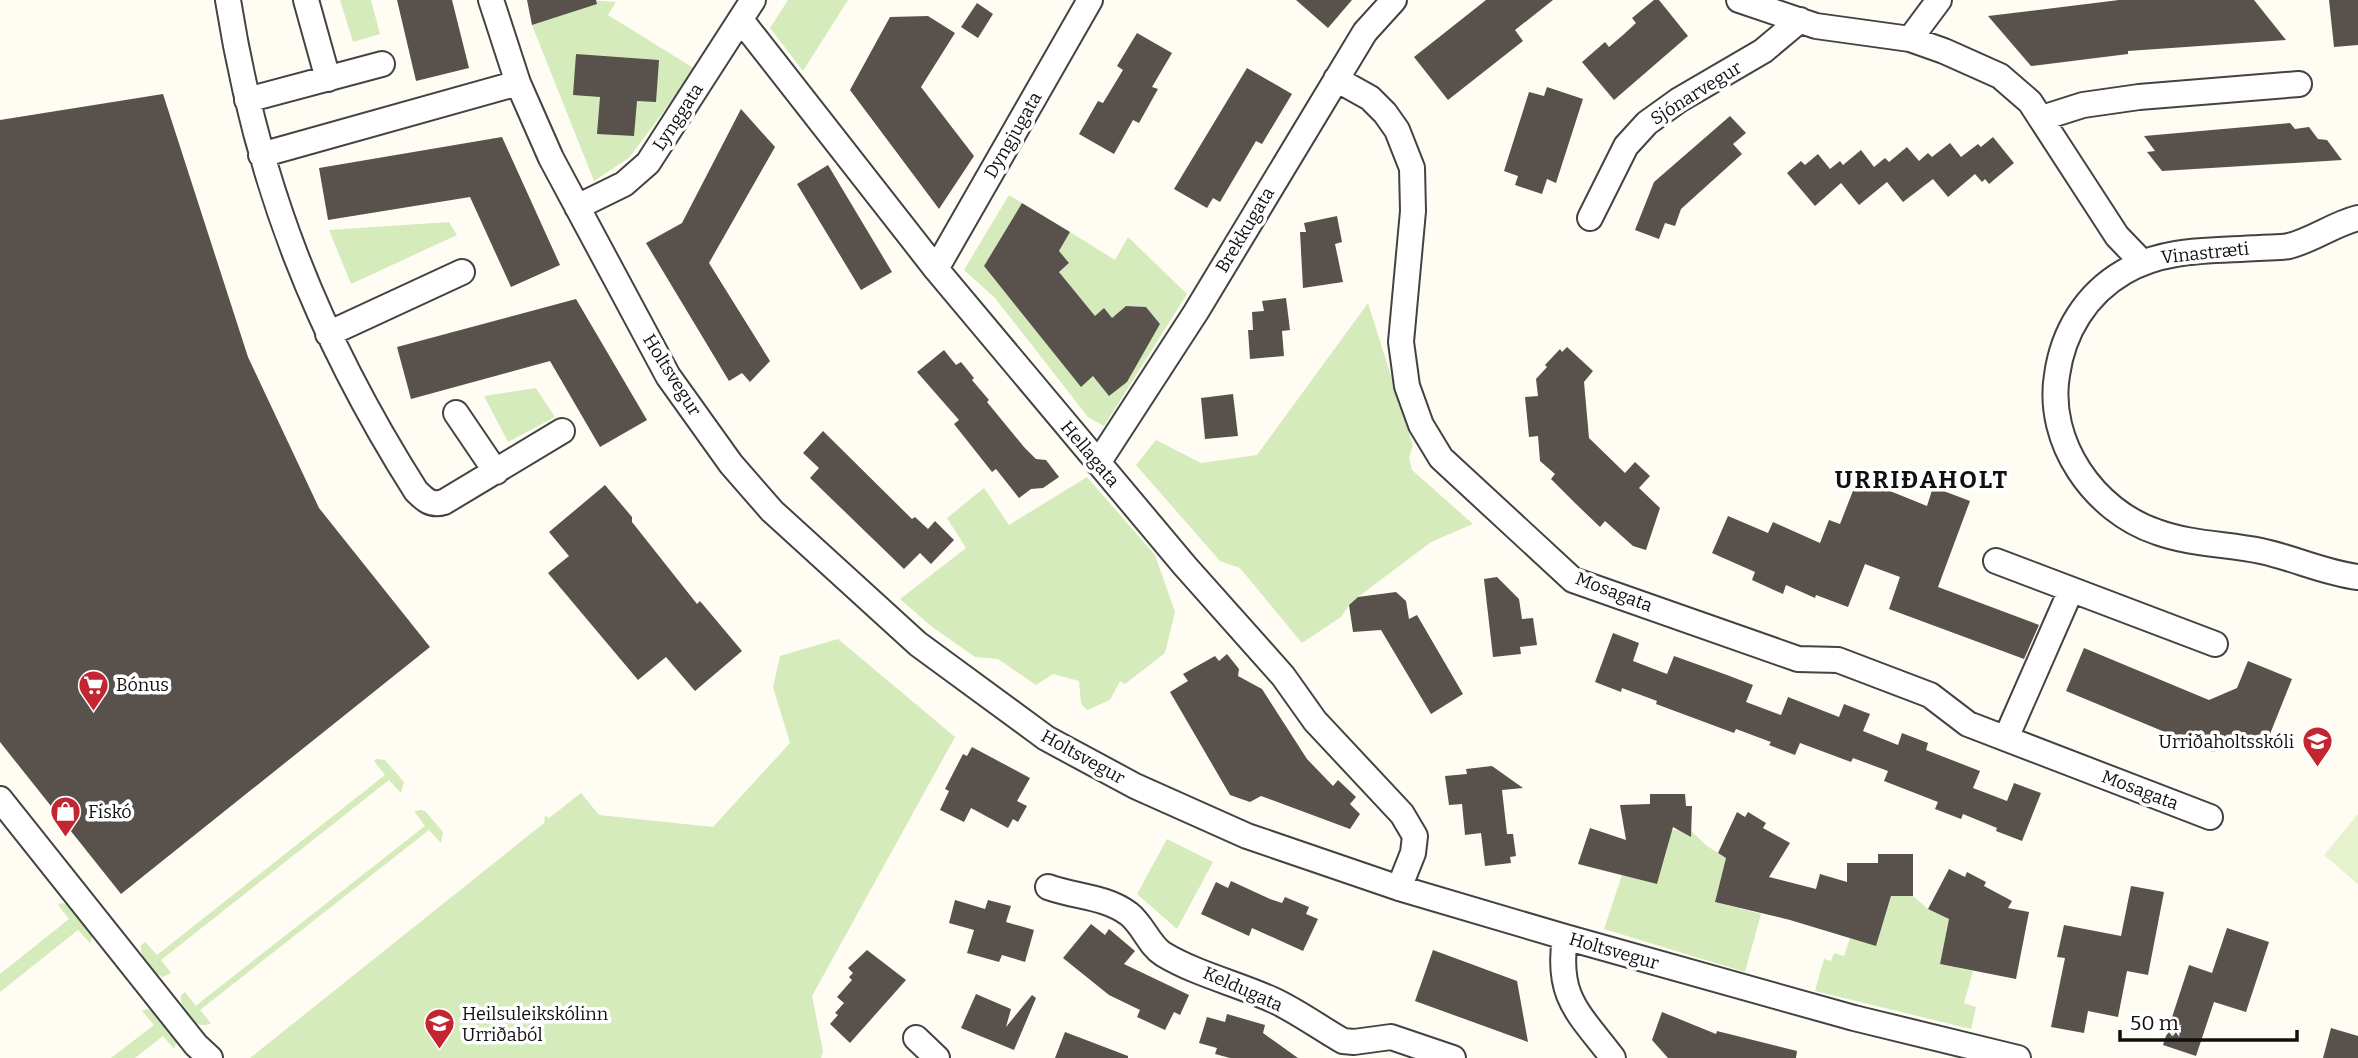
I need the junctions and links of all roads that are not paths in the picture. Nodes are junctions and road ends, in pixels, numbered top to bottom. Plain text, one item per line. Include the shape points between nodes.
1 (228, 0) edge
2 (306, 0) edge
3 (491, 0) edge
4 (1090, 0) edge
5 (1394, 0) edge
6 (1739, 0) edge
7 (1939, 0) edge
8 (747, 10) edge
9 (1800, 20) junction
10 (1910, 39) junction
11 (382, 64) dead end
12 (327, 79) junction
13 (1336, 79) junction
14 (518, 83) junction
15 (2299, 85) dead end
16 (247, 100) junction
17 (2042, 118) junction
18 (261, 155) junction
19 (577, 207) junction
20 (1591, 218) dead end
21 (2358, 218) edge
22 (2142, 262) junction
23 (936, 269) junction
24 (462, 272) dead end
25 (328, 334) junction
26 (456, 413) dead end
27 (562, 431) dead end
28 (1098, 463) junction
29 (496, 472) junction
30 (1996, 561) dead end
31 (2358, 578) edge
32 (2071, 590) junction
33 (2215, 644) dead end
34 (2006, 738) junction
35 (0, 799) edge
36 (2210, 817) dead end
37 (1048, 887) dead end
38 (1399, 888) junction
39 (1564, 937) junction
40 (916, 1038) dead end
41 (195, 1054) edge
42 (937, 1058) edge
43 (1453, 1058) edge
44 (1613, 1058) edge
45 (2018, 1058) edge

1 - 16 street
2 - 12 street
3 - 14 street, Holtsvegur
4 - 23 street, Dyngjugata
5 - 13 street, Brekkugata via 1365,32
6 - 9 street
7 - 10 street
8 - 19 street, Lynggata via 648,163 624,184
8 - 23 street, Hellagata
9 - 10 street
9 - 20 street, Sjónarvegur via 1763,51 1647,123 1626,146
10 - 17 street via 2000,76 2031,102
11 - 12 street
12 - 16 street
13 - 28 street, Brekkugata via 1196,312
13 - 34 street, Mosagata via 1370,98 1385,113 1412,168 1414,200 1402,364 1413,407 1441,458 1573,580 1798,659 1838,660 1930,695 1968,724
14 - 18 street
14 - 19 street, Holtsvegur
15 - 17 street via 2139,97 2083,105
16 - 18 street
17 - 22 street via 2117,236
18 - 25 street via 285,232
19 - 38 street, Holtsvegur via 668,376 731,464 772,510 918,645 1046,738 1135,786 1247,836
21 - 22 street, Vinastræti via 2289,246 2174,253
22 - 31 street, Vinastræti via 2089,301 2059,359 2058,420 2084,479 2116,510 2154,531 2262,551
23 - 28 street, Hellagata
24 - 25 street
25 - 29 street via 384,440 425,501 444,502
26 - 29 street
27 - 29 street
28 - 38 street, Hellagata via 1283,676 1315,721 1402,814 1416,836
30 - 32 street
32 - 33 street
32 - 34 street
34 - 36 street, Mosagata
35 - 41 street
37 - 43 street, Keldugata via 1095,898 1127,912 1161,953 1273,1000 1343,1041 1391,1037
38 - 39 street, Holtsvegur
39 - 44 street via 1562,974 1567,995
39 - 45 street, Holtsvegur via 1854,1018
40 - 42 street

